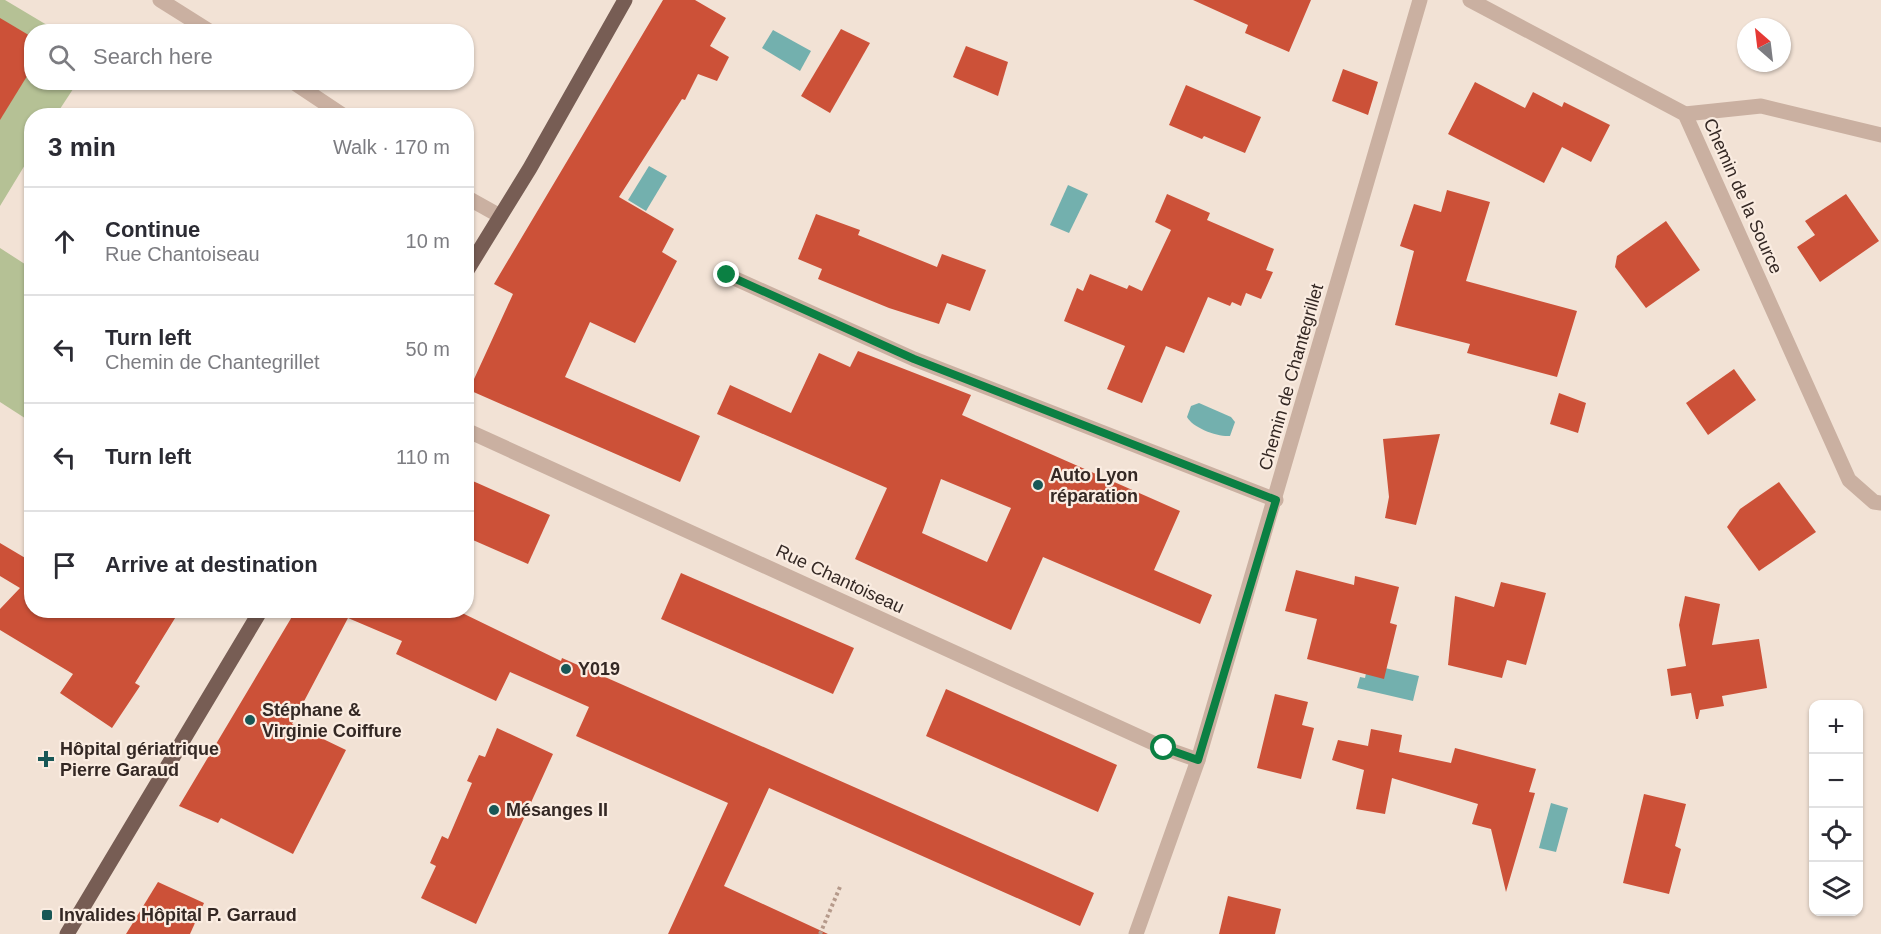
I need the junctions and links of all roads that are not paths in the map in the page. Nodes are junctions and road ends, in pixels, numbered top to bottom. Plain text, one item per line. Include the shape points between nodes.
1 (160, 0) edge
2 (625, 0) edge
3 (1420, 0) edge
4 (1470, 0) edge
5 (198, 24) edge
6 (305, 90) edge
7 (332, 108) edge
8 (1685, 114) junction
9 (1881, 135) edge
10 (474, 201) edge
11 (500, 216) junction
12 (474, 259) edge
13 (727, 275) dead end
14 (474, 434) edge
15 (1276, 500) junction
16 (1881, 504) edge
17 (256, 618) edge
18 (1198, 760) junction
19 (67, 934) edge
20 (1136, 934) edge

1 - 5 street
2 - 11 main road
3 - 15 street, Chemin de Chantegrillet
4 - 8 street, Chemin de la Source
6 - 7 street
8 - 9 street via 1761,106
8 - 16 street, Chemin de la Source via 1849,480
10 - 11 street
11 - 12 main road
13 - 15 street via 914,359
14 - 18 street, Rue Chantoiseau via 1164,748
15 - 18 street, Chemin de Chantegrillet
17 - 19 main road
18 - 20 street, Chemin de Chantegrillet

